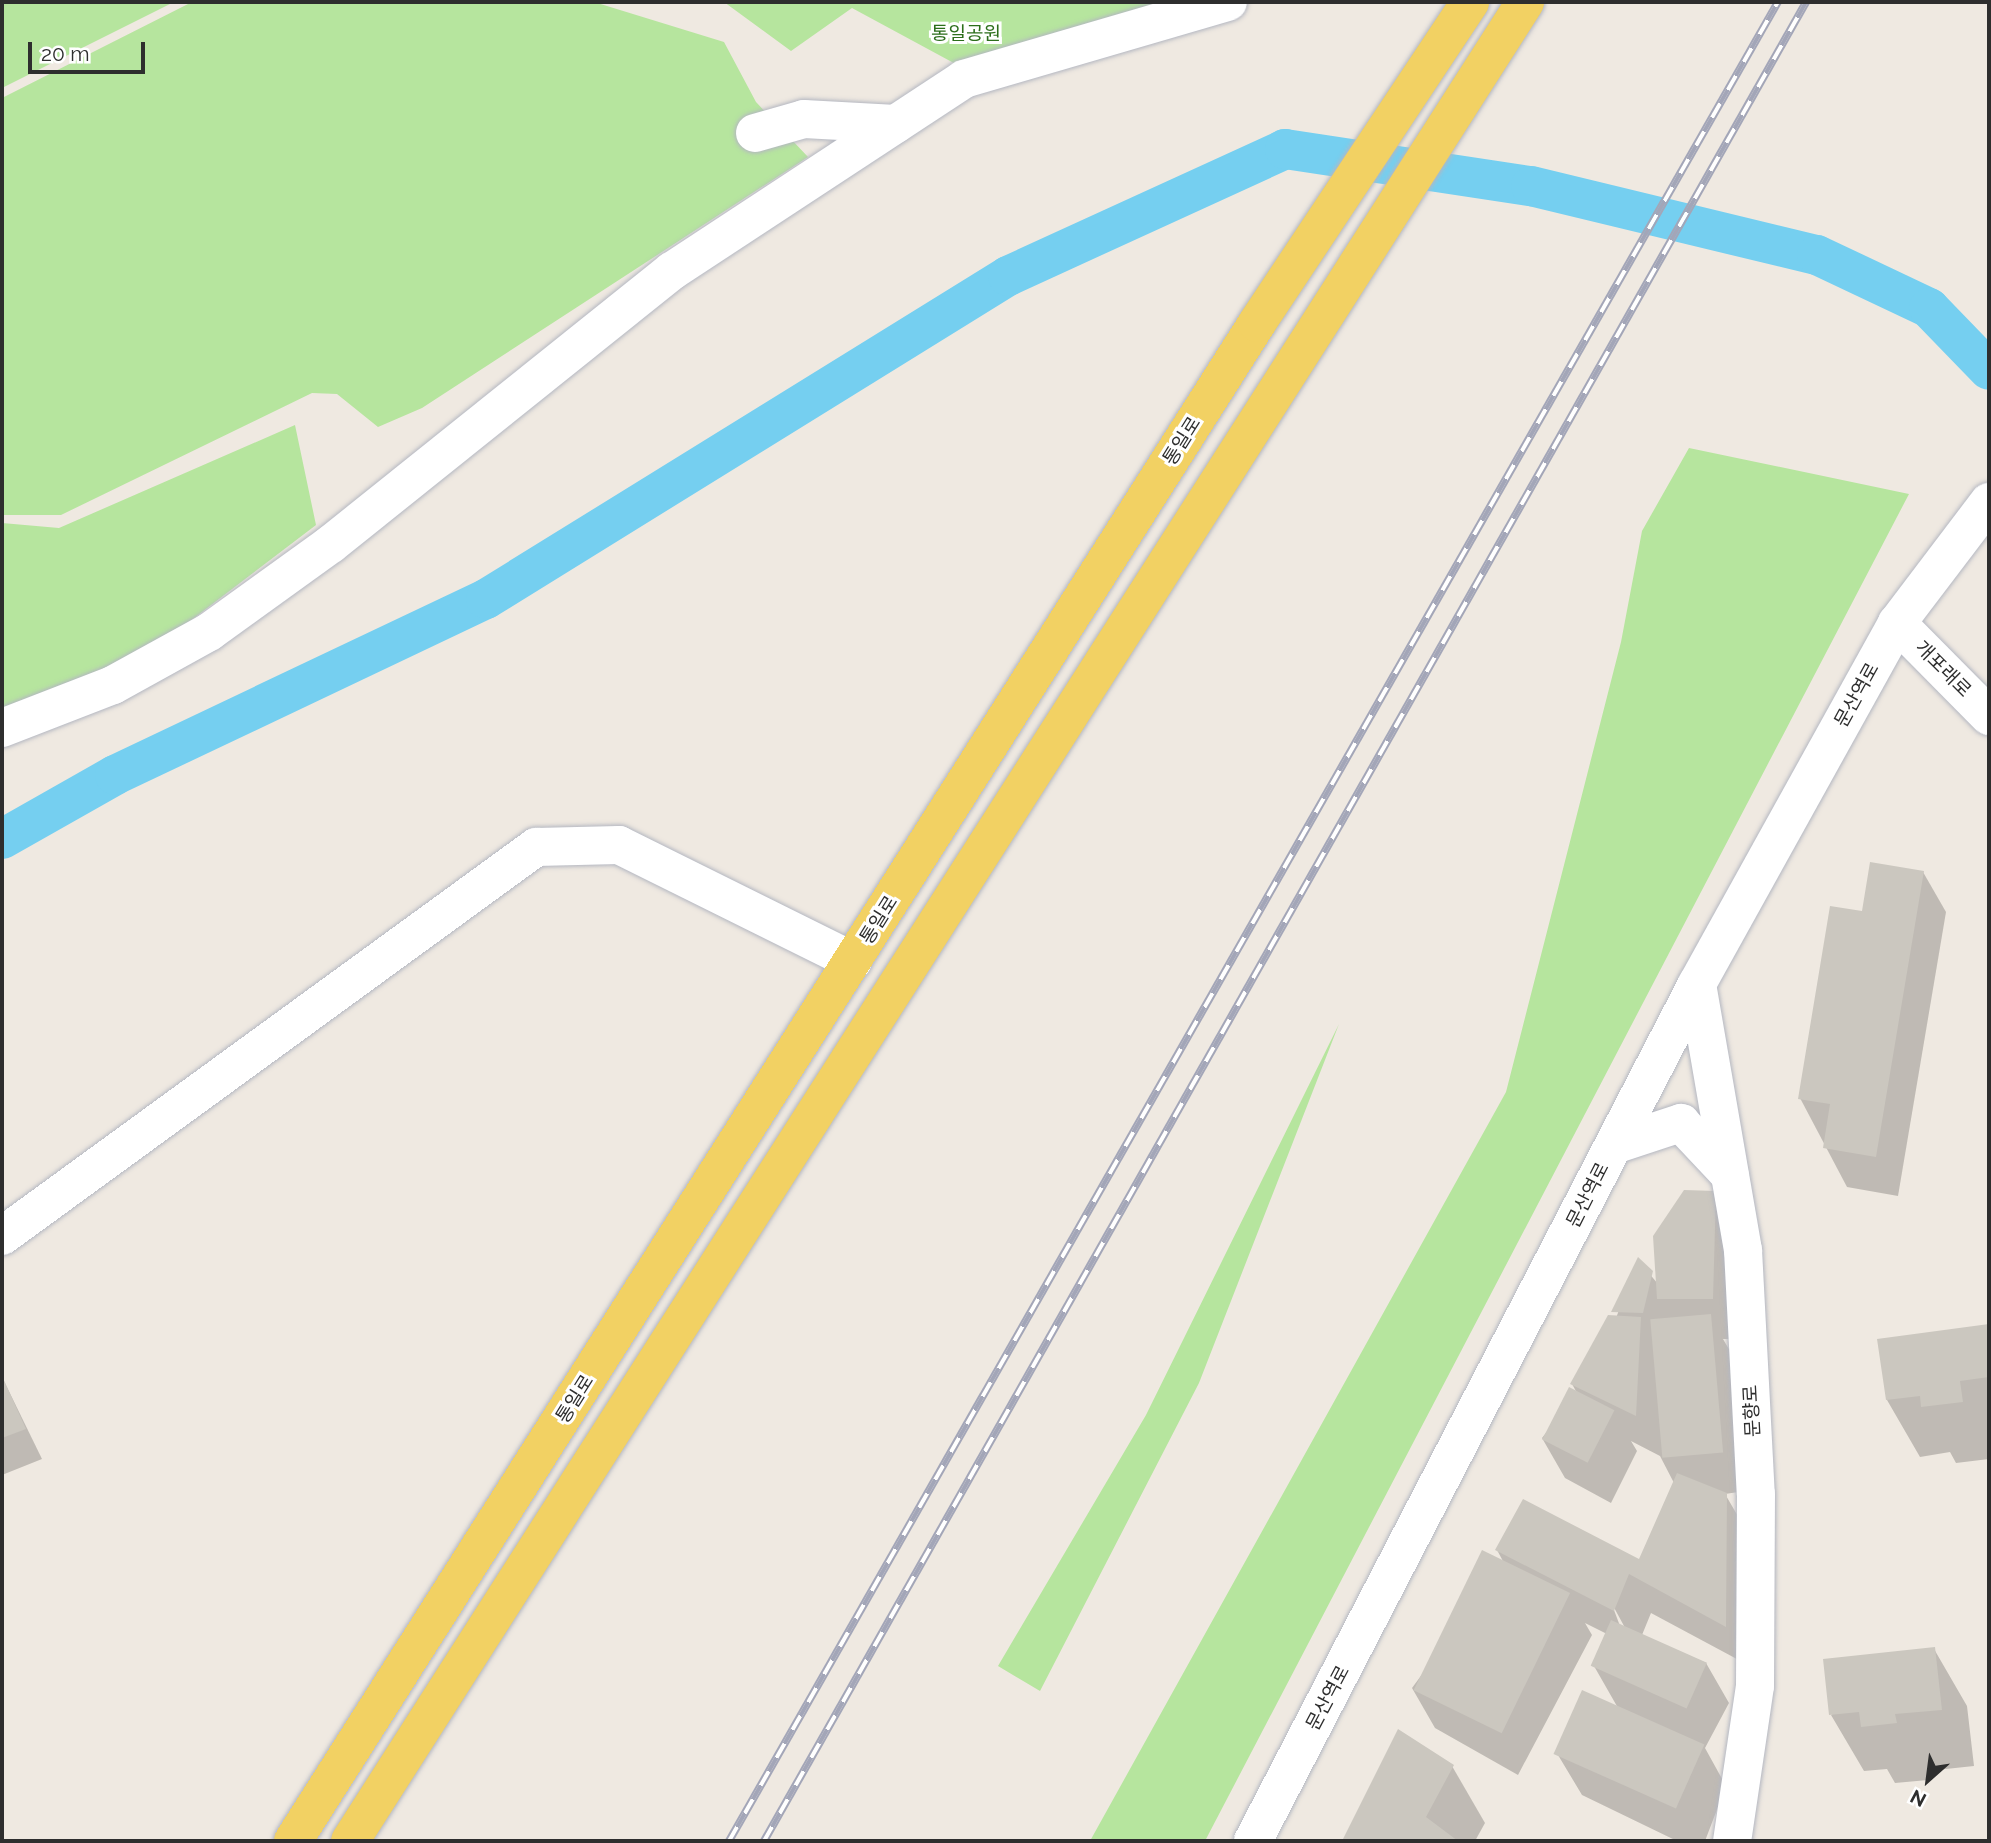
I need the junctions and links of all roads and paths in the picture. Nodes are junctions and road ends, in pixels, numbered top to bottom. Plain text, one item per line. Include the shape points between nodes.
1 (1228, 2) edge
2 (1470, 2) edge
3 (1525, 2) edge
4 (896, 124) junction
5 (755, 133) dead end
6 (1989, 502) edge
7 (1897, 623) junction
8 (1989, 716) edge
9 (2, 728) edge
10 (853, 961) junction
11 (1697, 984) junction
12 (1614, 1145) junction
13 (1730, 1175) junction
14 (2, 1236) edge
15 (293, 1841) edge
16 (350, 1841) edge
17 (1253, 1841) edge
18 (1732, 1841) edge

1 - 4 street via 964,79
2 - 10 main road, 통일로 via 1257,323
3 - 16 main road
4 - 5 street via 804,120
4 - 9 street via 672,271 331,544 209,632 113,685
6 - 7 street, 문산역로
7 - 8 street, 개포래로
7 - 11 street, 문산역로
10 - 14 street via 619,845 536,847
10 - 15 main road, 통일로
11 - 12 street, 문산역로
11 - 13 street, 문향로
12 - 13 street via 1681,1123
12 - 17 street, 문산역로
13 - 18 street, 문향로 via 1743,1251 1756,1494 1755,1686

